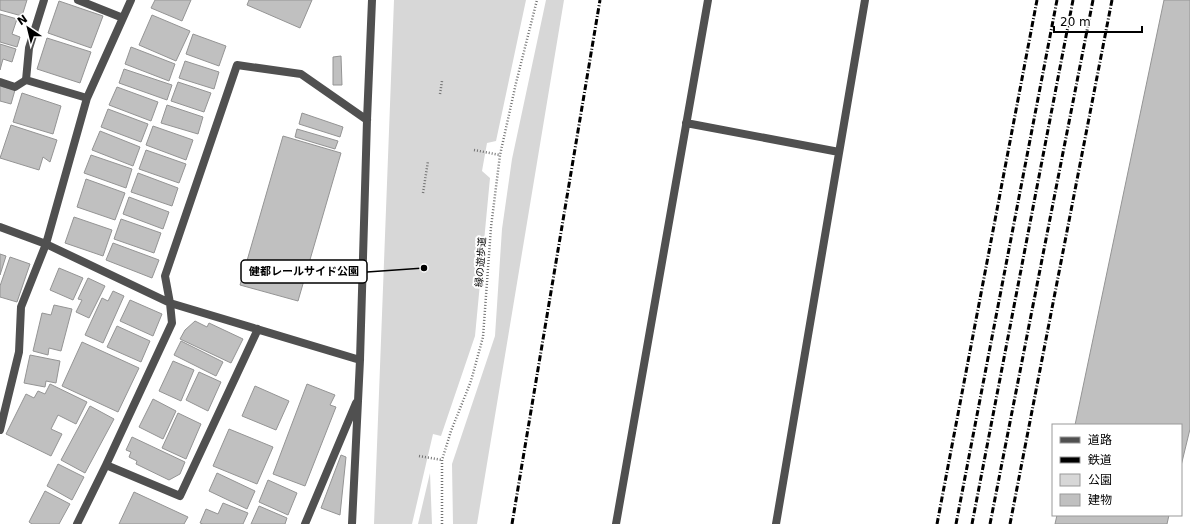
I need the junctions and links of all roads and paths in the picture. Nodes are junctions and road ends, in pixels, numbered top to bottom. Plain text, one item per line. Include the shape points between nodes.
1 (44, 0) edge
2 (78, 0) edge
3 (131, 0) edge
4 (372, 0) edge
5 (537, 0) edge
6 (708, 0) edge
7 (865, 0) edge
8 (123, 18) junction
9 (26, 80) junction
10 (442, 81) dead end
11 (0, 82) edge
12 (440, 94) dead end
13 (87, 98) junction
14 (367, 120) junction
15 (686, 123) junction
16 (474, 150) dead end
17 (839, 152) junction
18 (500, 155) junction
19 (428, 161) dead end
20 (422, 193) dead end
21 (0, 227) edge
22 (46, 244) junction
23 (170, 303) junction
24 (258, 329) junction
25 (360, 360) junction
26 (358, 397) junction
27 (0, 430) edge
28 (418, 456) dead end
29 (442, 460) junction
30 (106, 465) junction
31 (77, 524) edge
32 (305, 524) edge
33 (352, 524) edge
34 (442, 524) edge
35 (616, 524) edge
36 (776, 524) edge

1 - 9 street via 29,48
2 - 8 street
3 - 8 street
4 - 14 street
5 - 18 path, 緑の遊歩道
6 - 15 street
7 - 17 street
8 - 13 street
9 - 11 street via 15,87
9 - 13 street
10 - 12 path
13 - 22 street
14 - 23 street via 301,74 236,65 165,276
14 - 25 street
15 - 17 street
15 - 35 street
16 - 18 path
17 - 36 street
18 - 29 path, 緑の遊歩道 via 491,227 483,337 471,381
19 - 20 path
21 - 22 street
22 - 23 street
22 - 27 street via 22,307 19,352
23 - 24 street
23 - 30 street via 172,323
24 - 25 street
24 - 30 street via 180,496
25 - 26 street
26 - 32 street
26 - 33 street
28 - 29 path
29 - 34 path, 緑の遊歩道
30 - 31 street

